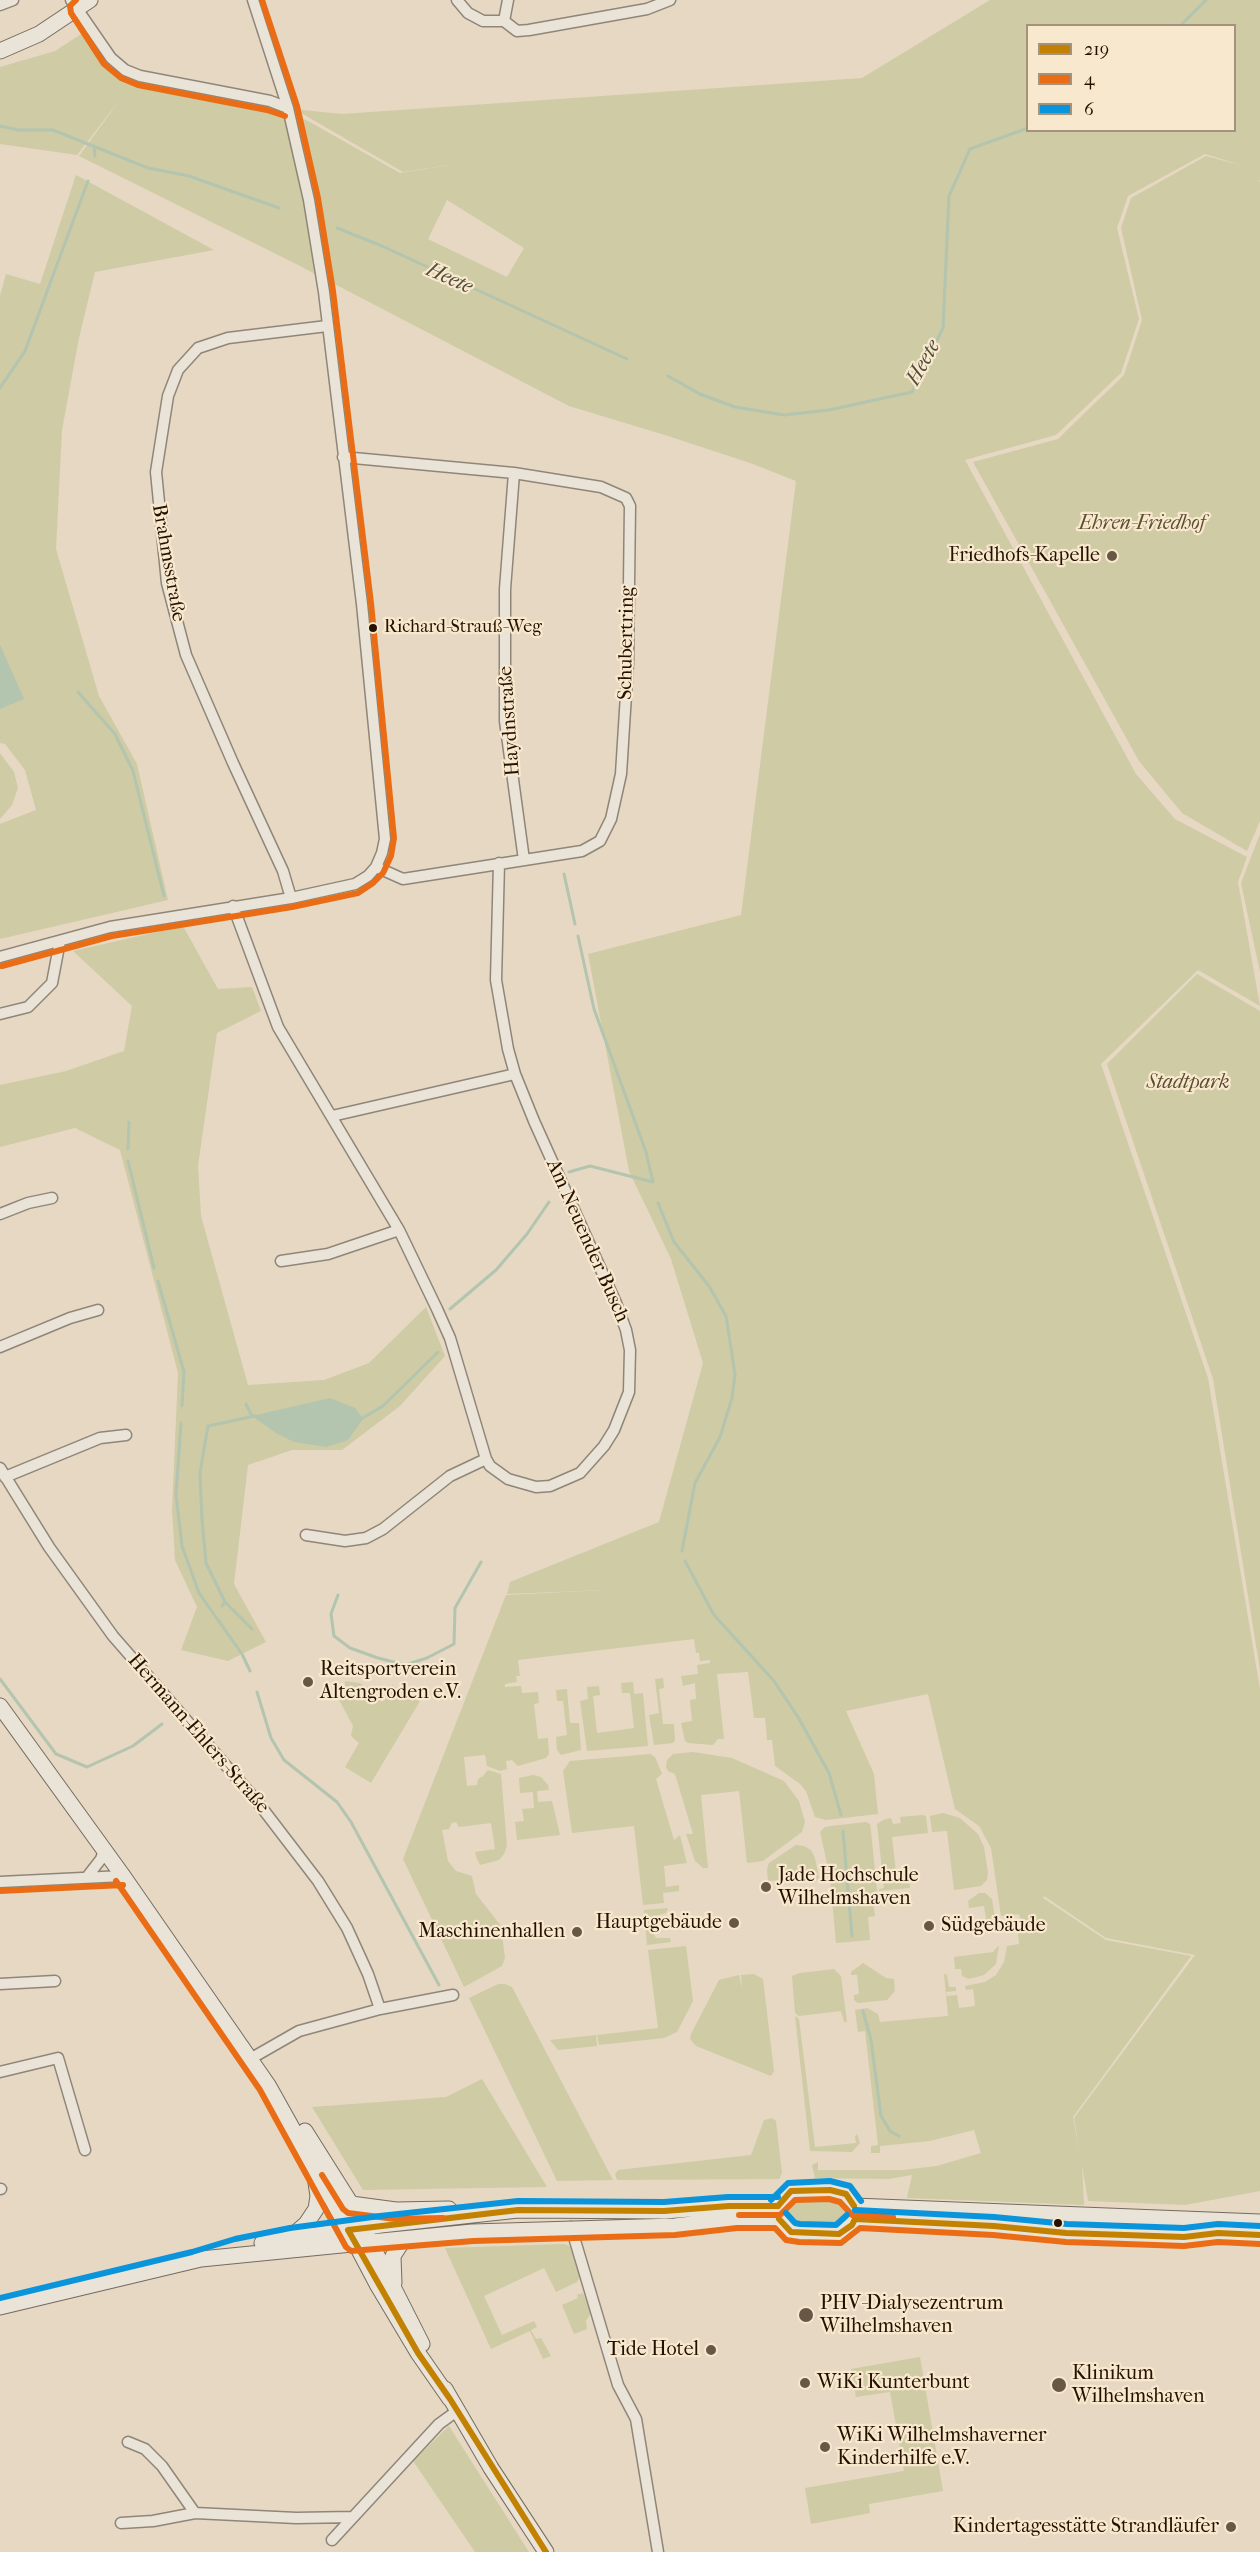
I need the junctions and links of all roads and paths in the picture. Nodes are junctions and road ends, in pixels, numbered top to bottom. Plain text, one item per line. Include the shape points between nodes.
1 (13, 0) edge
2 (254, 0) edge
3 (457, 0) edge
4 (508, 0) edge
5 (670, 0) edge
6 (80, 3) edge
7 (0, 5) edge
8 (504, 21) junction
9 (0, 51) edge
10 (288, 108) junction
11 (327, 326) junction
12 (344, 457) junction
13 (514, 473) junction
14 (524, 860) junction
15 (499, 863) junction
16 (376, 867) junction
17 (291, 897) junction
18 (233, 906) junction
19 (60, 941) junction
20 (0, 957) edge
21 (0, 1014) edge
22 (515, 1074) junction
23 (332, 1116) junction
24 (52, 1198) dead end
25 (0, 1214) edge
26 (399, 1230) junction
27 (281, 1261) dead end
28 (98, 1310) dead end
29 (0, 1347) edge
30 (126, 1435) dead end
31 (486, 1459) junction
32 (2, 1472) edge
33 (306, 1534) dead end
34 (0, 1706) edge
35 (104, 1850) junction
36 (123, 1876) junction
37 (87, 1877) junction
38 (0, 1882) edge
39 (55, 1981) dead end
40 (0, 1984) edge
41 (453, 1995) dead end
42 (380, 2009) junction
43 (250, 2059) junction
44 (0, 2072) edge
45 (268, 2085) junction
46 (85, 2150) dead end
47 (314, 2167) junction
48 (351, 2204) junction
49 (518, 2210) junction
50 (779, 2212) junction
51 (854, 2213) junction
52 (1260, 2222) edge
53 (571, 2227) junction
54 (359, 2235) junction
55 (1260, 2235) edge
56 (291, 2237) junction
57 (404, 2239) junction
58 (201, 2259) junction
59 (394, 2286) junction
60 (0, 2307) edge
61 (453, 2405) junction
62 (128, 2442) dead end
63 (195, 2513) junction
64 (353, 2517) junction
65 (121, 2523) dead end
66 (332, 2540) dead end
67 (546, 2552) edge
68 (658, 2552) edge

1 - 7 street
2 - 10 street
3 - 8 street via 468,13 483,21
4 - 8 street
5 - 8 street via 646,9 529,30 517,31
6 - 9 main road via 39,34
6 - 10 street via 111,58 125,70
10 - 11 street via 309,200
11 - 12 street
11 - 17 street, Brahmsstraße via 228,338 198,348 178,370 168,396 156,472 167,583 186,655 283,871
12 - 13 street, Schubertring
12 - 16 street via 385,839
13 - 14 street, Haydnstraße via 505,590 505,721
13 - 14 street, Schubertring via 601,487 626,498 630,506 626,712 621,774 611,819 600,841 582,852
14 - 15 street, Schubertring
15 - 16 street, Schubertring via 403,879
15 - 22 street, Am Neuender Busch via 496,980
16 - 17 street via 355,884
17 - 18 street
18 - 19 street via 110,927
18 - 23 street via 278,1027
19 - 20 street
19 - 21 street via 52,983 28,1007
22 - 23 street
22 - 31 street, Am Neuender Busch via 626,1330 631,1372 629,1392 614,1430 580,1473 550,1486 536,1487 508,1479
23 - 26 street
24 - 25 street
26 - 27 street via 328,1254
26 - 31 street via 450,1338
28 - 29 street
30 - 32 street via 100,1438
31 - 33 street via 450,1476 366,1538 345,1541
32 - 42 street, Hermann-Ehlers-Straße via 49,1547 113,1636 256,1800 318,1881 347,1928
34 - 35 main road
35 - 36 main road
35 - 37 street
36 - 37 street
36 - 43 main road
37 - 38 street
39 - 40 street
41 - 42 street
42 - 43 street via 299,2031
43 - 45 main road
44 - 46 street via 58,2058
45 - 47 main road
45 - 48 main road via 286,2102
47 - 54 main road
47 - 56 main road via 316,2209
48 - 49 main road via 396,2210
48 - 54 main road
49 - 50 main road via 664,2211 729,2206
49 - 54 main road
50 - 51 main road via 791,2232 829,2234 846,2230
50 - 51 main road via 791,2191 830,2190 846,2194
50 - 53 main road via 675,2226
51 - 52 main road
51 - 55 main road via 1066,2233
53 - 57 main road
53 - 68 street via 618,2385 636,2419
54 - 56 main road
54 - 57 main road
54 - 58 main road
54 - 59 main road
54 - 61 main road via 417,2353
56 - 58 main road
57 - 59 main road via 393,2256
58 - 60 main road
59 - 61 main road
61 - 64 street
61 - 67 main road
62 - 63 street via 146,2449
63 - 64 street
63 - 65 street
64 - 66 street

